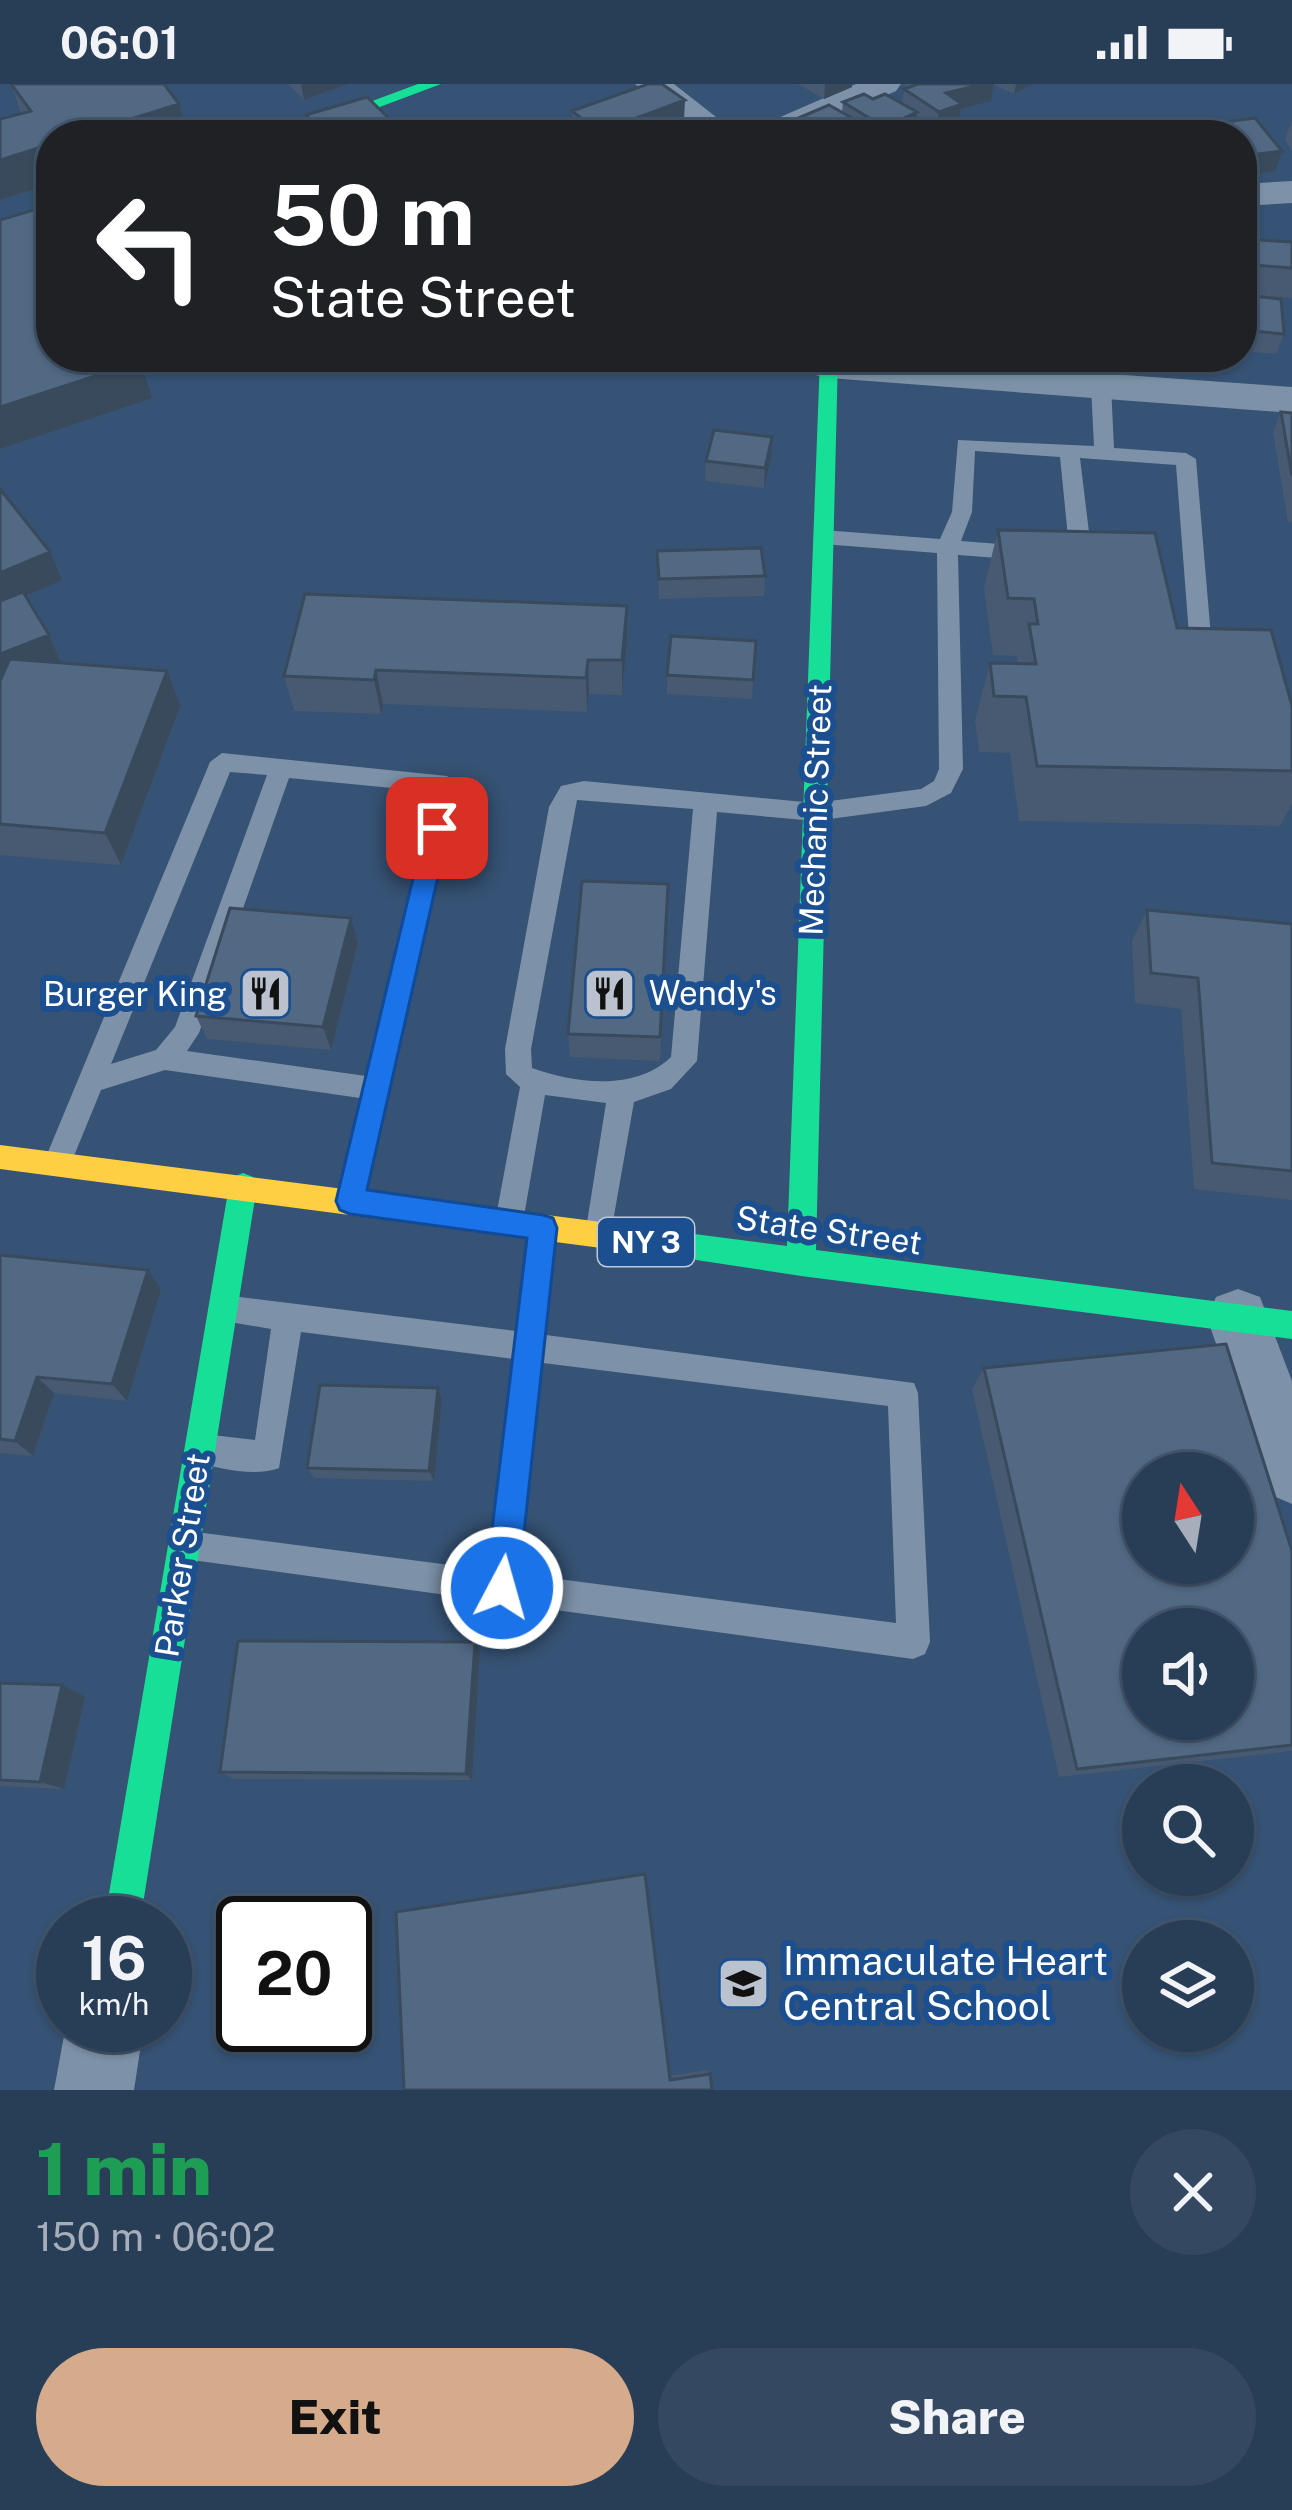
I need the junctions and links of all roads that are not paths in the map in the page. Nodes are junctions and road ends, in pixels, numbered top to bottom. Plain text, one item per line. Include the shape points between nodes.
1 (433, 84) edge
2 (652, 84) edge
3 (884, 84) edge
4 (331, 120) edge
5 (701, 120) edge
6 (801, 120) edge
7 (1292, 192) edge
8 (1257, 194) edge
9 (829, 372) edge
10 (942, 372) edge
11 (1101, 386) junction
12 (1292, 400) edge
13 (1069, 451) junction
14 (1104, 453) junction
15 (824, 537) junction
16 (947, 549) junction
17 (1204, 676) edge
18 (281, 768) junction
19 (706, 801) junction
20 (815, 812) junction
21 (165, 1059) junction
22 (90, 1082) junction
23 (535, 1084) junction
24 (378, 1089) junction
25 (622, 1091) junction
26 (0, 1157) edge
27 (57, 1164) junction
28 (243, 1186) junction
29 (350, 1201) junction
30 (509, 1222) junction
31 (543, 1228) junction
32 (599, 1235) junction
33 (801, 1263) junction
34 (222, 1309) junction
35 (288, 1316) junction
36 (1265, 1322) edge
37 (529, 1346) junction
38 (200, 1448) junction
39 (1292, 1471) edge
40 (184, 1546) junction
41 (502, 1588) junction
42 (126, 1896) edge
43 (100, 2052) edge
44 (94, 2090) edge

1 - 4 main road
2 - 5 street
3 - 6 street
7 - 8 street
9 - 15 main road, Mechanic Street
10 - 11 street
11 - 12 street
11 - 14 lane
13 - 14 lane
13 - 16 lane via 965,444 962,512
13 - 16 lane via 1092,557
14 - 17 lane via 1186,458 1181,563
15 - 16 lane
15 - 20 main road, Mechanic Street
16 - 20 lane via 951,769 943,787 926,797
18 - 21 lane via 186,1033
18 - 22 lane via 222,762
18 - 24 lane via 447,785
19 - 20 lane
19 - 23 lane via 569,792 515,1062
19 - 25 lane via 684,1061 669,1078
20 - 33 main road, Mechanic Street
21 - 22 lane
21 - 24 lane
22 - 27 lane
23 - 25 lane
23 - 30 lane
24 - 29 lane
25 - 32 lane
26 - 27 main road, State Street / NY 3
27 - 28 main road, State Street / NY 3
28 - 29 main road, State Street / NY 3
28 - 34 main road, Parker Street
29 - 30 main road, State Street / NY 3
30 - 31 main road, State Street / NY 3
31 - 32 main road, State Street / NY 3
31 - 37 lane
32 - 33 main road, State Street / NY 3
33 - 36 main road, State Street / NY 3
34 - 35 lane
34 - 38 main road, Parker Street
35 - 37 lane
35 - 38 lane via 268,1457
36 - 39 street
37 - 41 lane
37 - 41 lane via 903,1393 913,1642
38 - 40 main road, Parker Street
40 - 41 lane
40 - 42 main road, Parker Street
43 - 44 street

